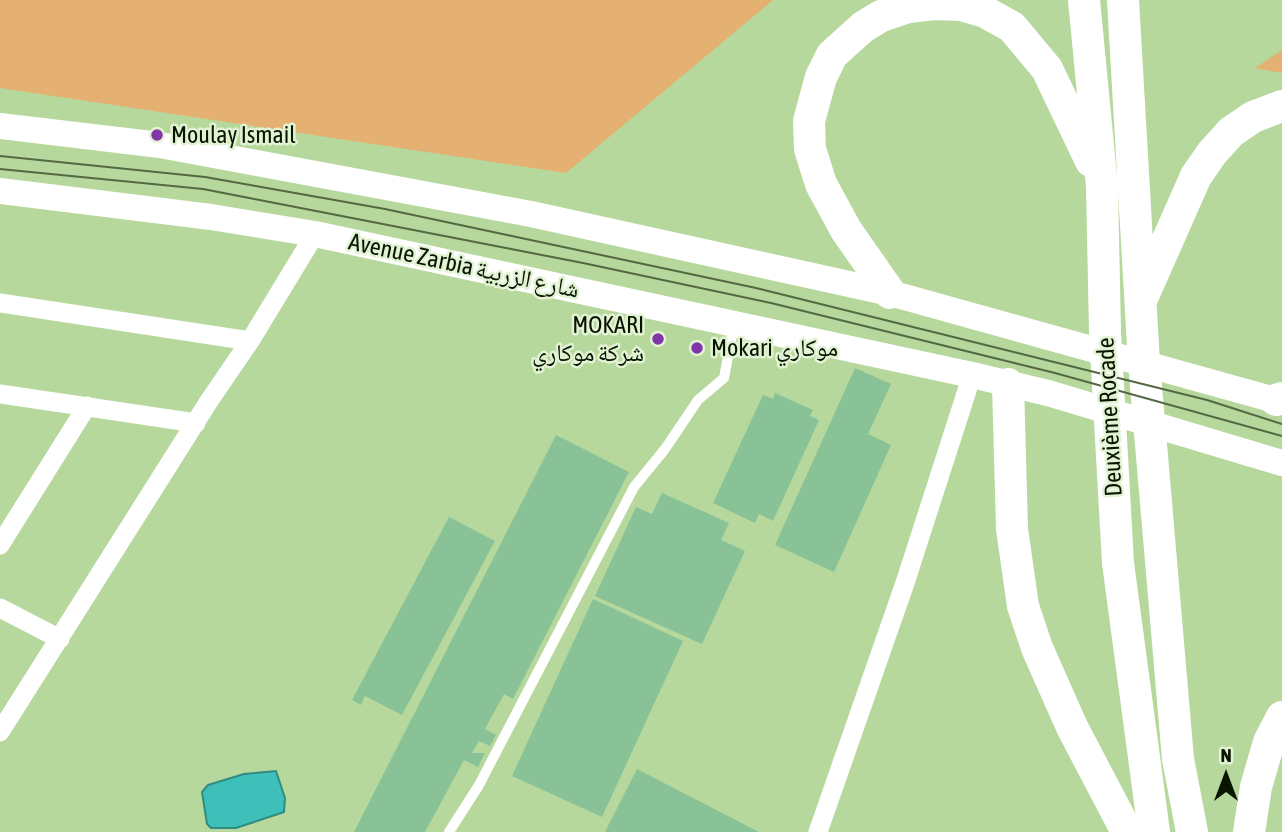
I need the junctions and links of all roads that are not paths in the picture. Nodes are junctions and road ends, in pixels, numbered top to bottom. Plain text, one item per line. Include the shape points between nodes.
1 (1084, 0) edge
2 (1123, 0) edge
3 (1282, 106) edge
4 (0, 126) edge
5 (1102, 187) junction
6 (0, 191) edge
7 (315, 234) junction
8 (890, 293) junction
9 (0, 303) edge
10 (1140, 304) junction
11 (734, 324) junction
12 (250, 341) junction
13 (972, 375) junction
14 (1008, 384) junction
15 (1, 396) edge
16 (1280, 400) edge
17 (87, 406) junction
18 (196, 423) junction
19 (1282, 463) edge
20 (0, 545) edge
21 (0, 608) edge
22 (60, 639) junction
23 (1282, 718) edge
24 (0, 732) edge
25 (449, 832) edge
26 (818, 832) edge
27 (1127, 832) edge
28 (1154, 832) edge
29 (1192, 832) edge
30 (1249, 832) edge

1 - 5 highway, Deuxième Rocade
2 - 10 highway, Deuxième Rocade
3 - 10 highway via 1253,117 1212,153 1196,176
4 - 8 main road via 160,145 531,214
5 - 8 highway via 1047,69 1012,27 961,5 908,7 881,16 832,55 809,121 810,149 821,184
5 - 28 highway, Deuxième Rocade via 1118,563
6 - 7 main road, Avenue Zarbia شارع الزربية
7 - 11 main road, Avenue Zarbia شارع الزربية
7 - 12 street
8 - 16 main road
9 - 12 street
10 - 29 highway, Deuxième Rocade via 1178,759
11 - 13 main road, Avenue Zarbia شارع الزربية
11 - 25 lane via 724,378 698,400 634,487 479,785
12 - 18 street
13 - 14 main road, Avenue Zarbia شارع الزربية
13 - 26 street
14 - 19 main road, Avenue Zarbia شارع الزربية
14 - 27 highway via 1012,529 1023,606 1072,727
15 - 17 street
17 - 18 street
17 - 20 street
18 - 22 street
21 - 22 street
22 - 24 street
23 - 30 highway via 1256,787

